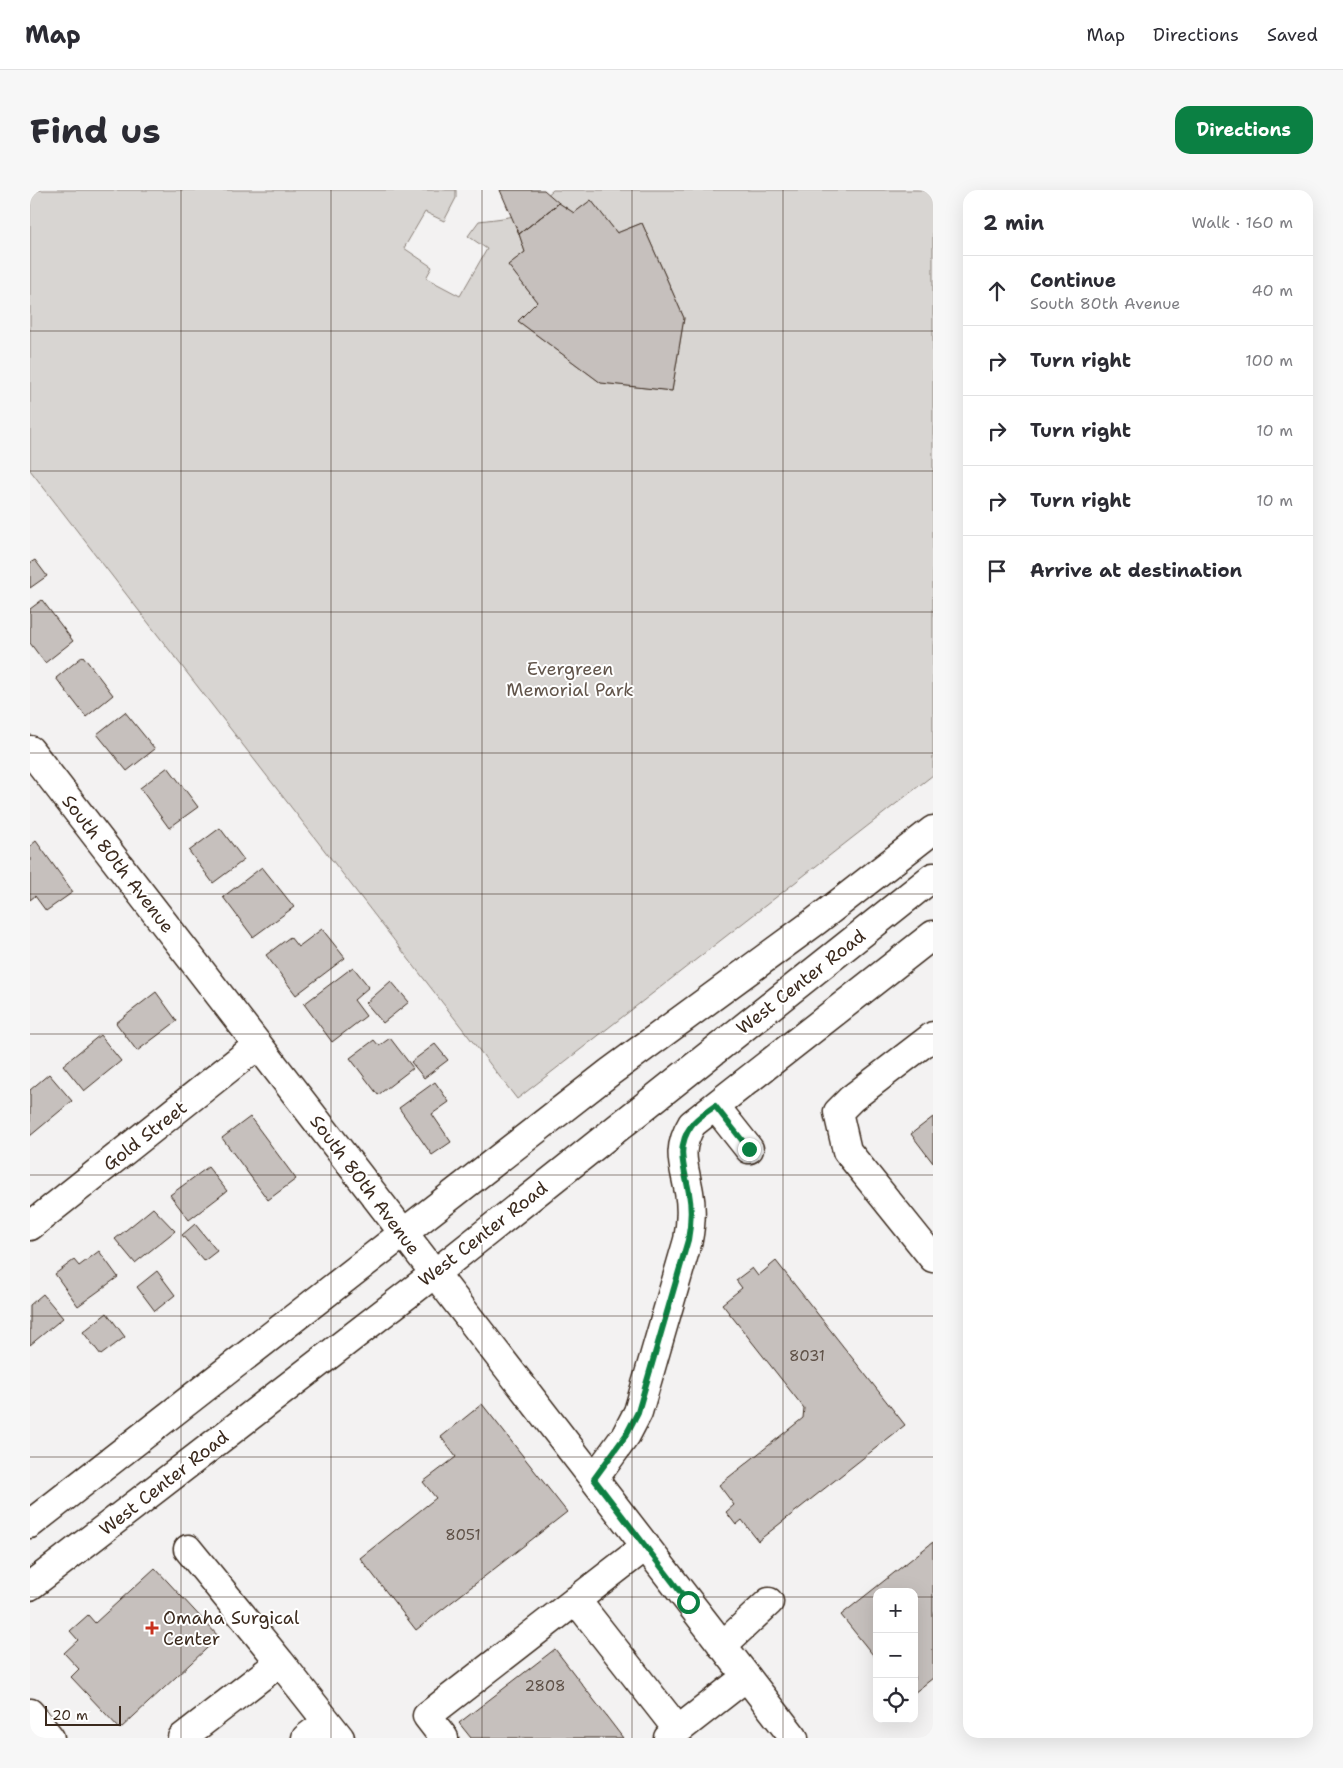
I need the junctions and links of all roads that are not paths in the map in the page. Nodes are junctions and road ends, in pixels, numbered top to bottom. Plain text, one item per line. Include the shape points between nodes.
1 (33, 759) edge
2 (933, 830) edge
3 (933, 877) edge
4 (933, 935) edge
5 (933, 1036) edge
6 (258, 1045) junction
7 (715, 1106) junction
8 (749, 1149) dead end
9 (30, 1226) edge
10 (402, 1233) junction
11 (933, 1258) edge
12 (434, 1274) junction
13 (594, 1479) junction
14 (30, 1524) edge
15 (646, 1546) junction
16 (188, 1549) dead end
17 (30, 1586) edge
18 (576, 1600) junction
19 (769, 1602) dead end
20 (722, 1646) junction
21 (280, 1662) junction
22 (746, 1676) junction
23 (30, 1713) edge
24 (333, 1730) edge
25 (673, 1734) edge
26 (50, 1738) edge
27 (182, 1738) edge
28 (306, 1738) edge
29 (444, 1738) edge
30 (794, 1738) edge

1 - 6 main road, South 80th Avenue
2 - 10 main road via 816,921 610,1072
3 - 12 main road, West Center Road
4 - 7 main road
5 - 11 main road via 838,1112 847,1151
6 - 9 main road, Gold Street
6 - 10 main road, South 80th Avenue
7 - 8 main road
7 - 13 main road via 692,1124 684,1136 681,1152 690,1194 691,1223 638,1412 626,1435
10 - 12 main road, South 80th Avenue
10 - 14 main road
12 - 13 main road, South 80th Avenue
12 - 17 main road, West Center Road
13 - 15 main road, South 80th Avenue
15 - 18 main road
15 - 20 main road, South 80th Avenue
16 - 21 main road
18 - 25 main road
18 - 29 main road via 428,1716
19 - 20 main road
20 - 22 main road, South 80th Avenue
21 - 24 main road
21 - 27 main road
22 - 25 main road
22 - 30 main road, South 80th Avenue
23 - 26 main road
24 - 28 main road

